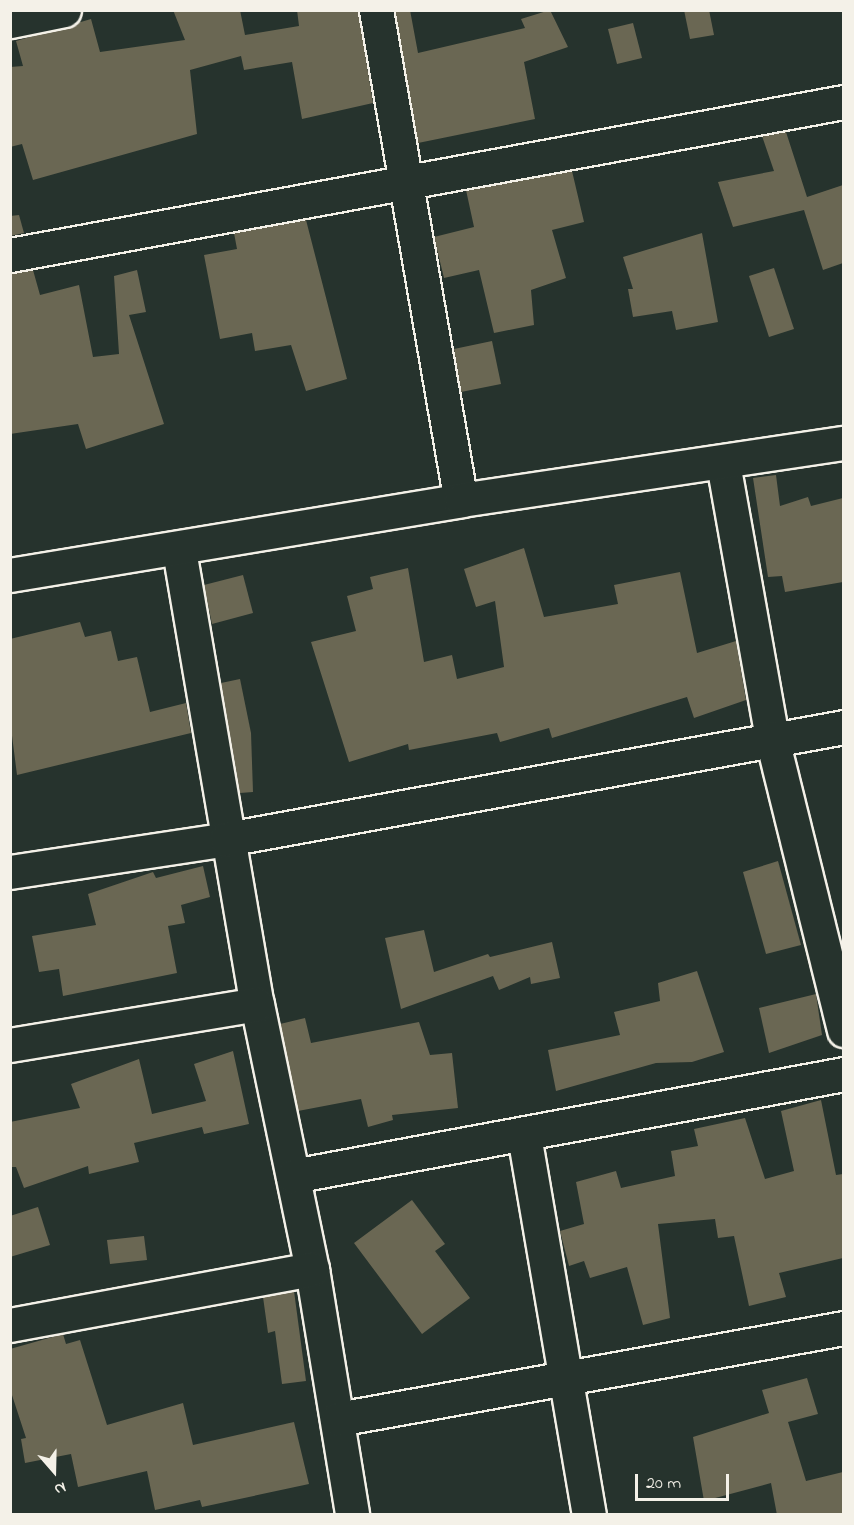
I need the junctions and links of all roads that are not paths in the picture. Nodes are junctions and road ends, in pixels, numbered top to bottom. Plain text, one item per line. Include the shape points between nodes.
1 (64, 10) edge
2 (376, 10) edge
3 (10, 21) edge
4 (843, 102) edge
5 (407, 185) junction
6 (10, 255) edge
7 (843, 443) edge
8 (723, 463) junction
9 (461, 500) junction
10 (179, 550) junction
11 (10, 575) edge
12 (843, 727) edge
13 (772, 739) junction
14 (227, 839) junction
15 (10, 872) edge
16 (257, 1004) junction
17 (843, 1030) edge
18 (10, 1045) edge
19 (843, 1074) edge
20 (524, 1134) junction
21 (294, 1176) junction
22 (312, 1269) junction
23 (10, 1325) edge
24 (843, 1328) edge
25 (566, 1382) junction
26 (338, 1419) junction
27 (352, 1515) edge
28 (589, 1515) edge

1 - 3 street
2 - 5 street
4 - 5 street
5 - 6 street
5 - 9 street
7 - 8 street
8 - 9 street
8 - 13 street
9 - 10 street
10 - 11 street
10 - 14 street
12 - 13 street
13 - 14 street
13 - 17 street
14 - 15 street
14 - 16 street
16 - 18 street
16 - 21 street
19 - 20 street
20 - 21 street
20 - 25 street
21 - 22 street
22 - 23 street
22 - 26 street
24 - 25 street
25 - 26 street
25 - 28 street
26 - 27 street

